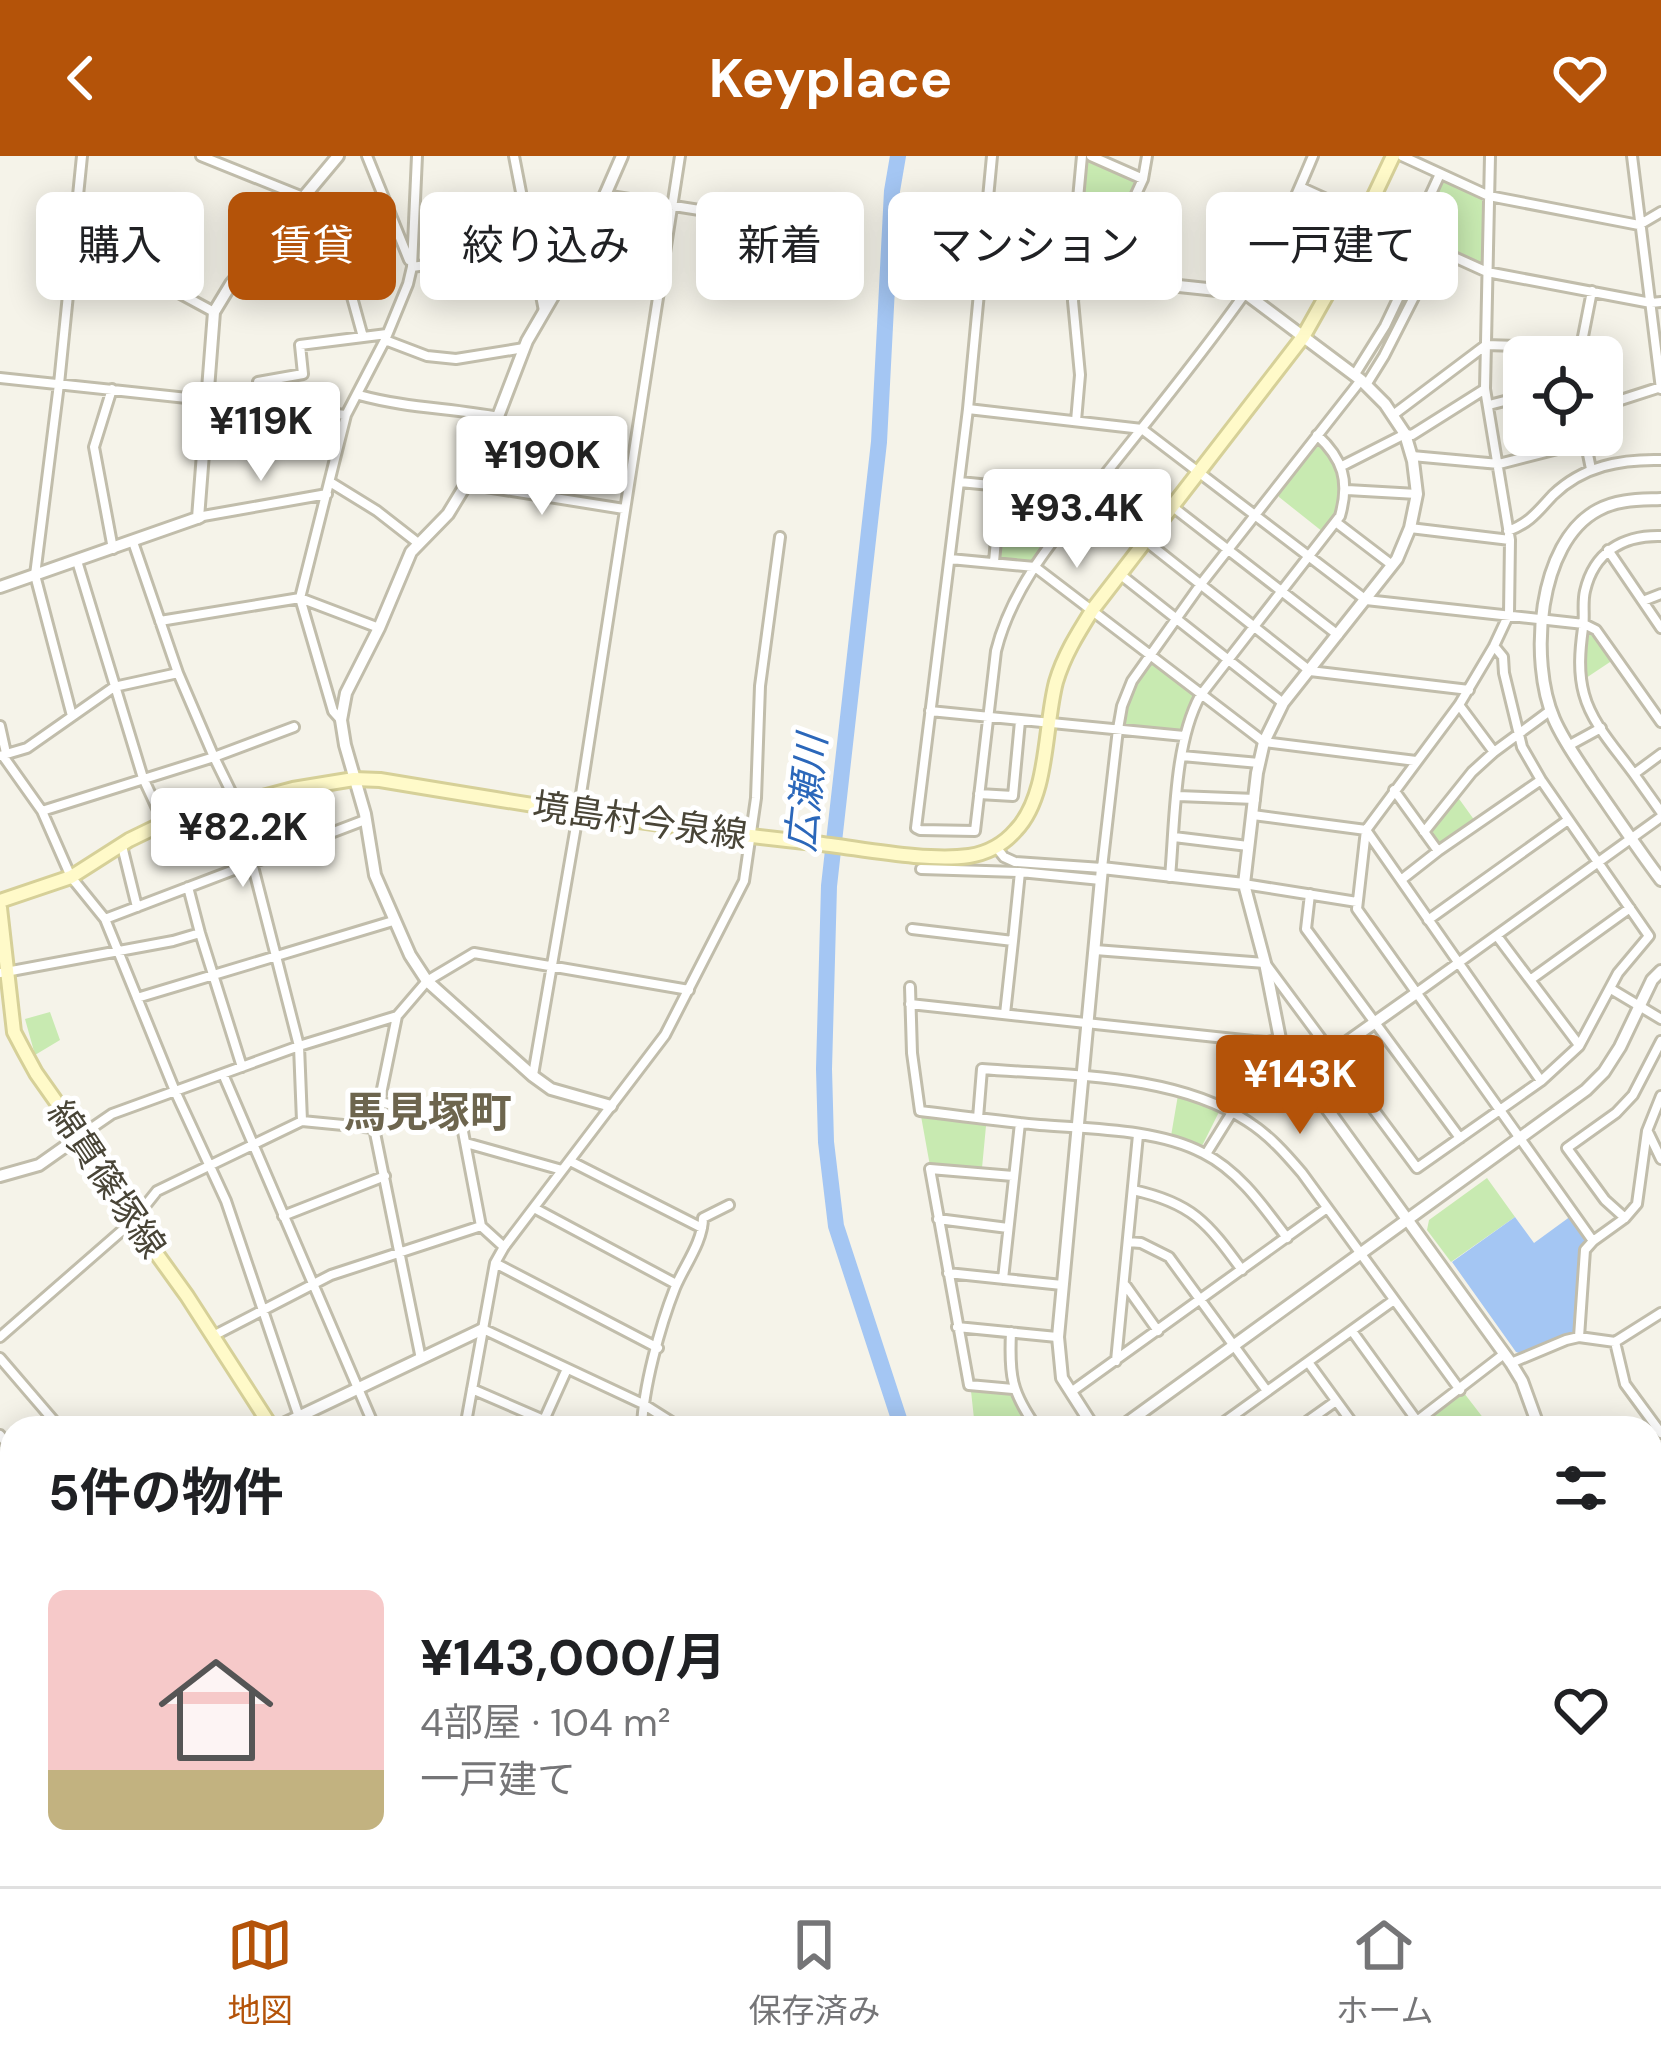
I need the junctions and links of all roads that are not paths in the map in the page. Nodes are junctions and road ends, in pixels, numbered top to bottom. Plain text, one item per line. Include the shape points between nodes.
1 (82, 156) edge
2 (201, 156) edge
3 (338, 156) edge
4 (367, 156) edge
5 (417, 156) edge
6 (514, 156) edge
7 (610, 156) edge
8 (622, 156) edge
9 (680, 156) edge
10 (992, 156) edge
11 (1087, 156) edge
12 (1147, 156) edge
13 (1313, 156) edge
14 (1398, 156) edge
15 (1490, 156) edge
16 (1632, 156) edge
17 (616, 170) junction
18 (1440, 174) junction
19 (1142, 178) junction
20 (1300, 187) junction
21 (293, 192) edge
22 (306, 192) edge
23 (521, 192) edge
24 (605, 192) edge
25 (988, 192) edge
26 (1083, 192) edge
27 (1136, 192) edge
28 (1297, 192) edge
29 (1312, 192) edge
30 (1378, 192) edge
31 (1432, 192) edge
32 (1489, 196) junction
33 (672, 205) joint
34 (696, 209) edge
35 (1661, 212) edge
36 (1639, 225) junction
37 (1458, 259) edge
38 (420, 266) edge
39 (412, 267) junction
40 (1487, 272) junction
41 (228, 289) edge
42 (1592, 291) junction
43 (192, 300) edge
44 (353, 300) edge
45 (542, 300) edge
46 (550, 300) edge
47 (657, 300) edge
48 (977, 300) edge
49 (1073, 300) edge
50 (1240, 300) edge
51 (1254, 300) edge
52 (1324, 300) edge
53 (1397, 300) edge
54 (1413, 300) edge
55 (1656, 302) edge
56 (544, 311) junction
57 (214, 312) junction
58 (1583, 336) edge
59 (363, 337) junction
60 (387, 337) junction
61 (1303, 337) junction
62 (1486, 345) junction
63 (1503, 346) edge
64 (525, 348) junction
65 (0, 378) edge
66 (1360, 380) junction
67 (59, 384) junction
68 (1661, 388) edge
69 (112, 389) junction
70 (1485, 389) junction
71 (359, 395) junction
72 (207, 399) junction
73 (1623, 400) edge
74 (1503, 401) edge
75 (1489, 405) junction
76 (259, 407) junction
77 (968, 409) junction
78 (1393, 415) junction
79 (346, 416) junction
80 (498, 417) junction
81 (1076, 421) junction
82 (1142, 429) junction
83 (1317, 434) junction
84 (1406, 434) junction
85 (1412, 456) junction
86 (1525, 456) edge
87 (1588, 456) edge
88 (1661, 460) edge
89 (1499, 464) junction
90 (1342, 466) junction
91 (1591, 469) junction
92 (1198, 472) junction
93 (330, 482) junction
94 (961, 482) junction
95 (466, 484) junction
96 (1001, 485) junction
97 (1347, 490) junction
98 (327, 494) junction
99 (1417, 494) junction
100 (1088, 497) junction
101 (1661, 499) edge
102 (1173, 507) junction
103 (624, 509) junction
104 (1256, 515) junction
105 (201, 517) junction
106 (1337, 524) junction
107 (1410, 528) junction
108 (780, 536) dead end
109 (1509, 536) junction
110 (1661, 536) edge
111 (133, 542) junction
112 (1147, 542) junction
113 (418, 543) junction
114 (112, 548) junction
115 (1228, 550) junction
116 (1608, 550) junction
117 (1311, 556) junction
118 (950, 559) junction
119 (77, 561) junction
120 (994, 562) junction
121 (1392, 565) junction
122 (1035, 567) junction
123 (1121, 574) junction
124 (35, 575) junction
125 (1201, 584) junction
126 (0, 587) edge
127 (1283, 592) junction
128 (1661, 594) edge
129 (300, 598) junction
130 (1366, 600) junction
131 (1643, 601) junction
132 (1093, 609) junction
133 (1509, 614) junction
134 (1544, 618) junction
135 (1175, 620) junction
136 (160, 621) junction
137 (1584, 624) junction
138 (1256, 626) junction
139 (380, 628) junction
140 (1661, 628) edge
141 (1339, 635) junction
142 (1494, 646) junction
143 (1148, 655) junction
144 (1228, 660) junction
145 (1310, 671) junction
146 (178, 673) junction
147 (114, 687) junction
148 (1469, 690) junction
149 (1200, 696) junction
150 (1283, 703) junction
151 (1459, 705) junction
152 (1551, 710) junction
153 (930, 711) junction
154 (71, 716) junction
155 (987, 718) junction
156 (341, 720) junction
157 (1020, 721) junction
158 (1661, 722) edge
159 (1047, 723) junction
160 (0, 726) edge
161 (294, 727) dead end
162 (1601, 728) junction
163 (1118, 729) junction
164 (1518, 734) junction
165 (1184, 736) junction
166 (1264, 742) junction
167 (1568, 746) junction
168 (1494, 752) junction
169 (1661, 754) edge
170 (3, 755) edge
171 (1182, 756) junction
172 (214, 757) junction
173 (1417, 761) junction
174 (1259, 763) junction
175 (1634, 774) junction
176 (143, 778) junction
177 (354, 779) junction
178 (1540, 780) junction
179 (1394, 790) junction
180 (979, 794) junction
181 (1178, 796) junction
182 (1255, 799) junction
183 (237, 804) junction
184 (42, 811) junction
185 (578, 813) junction
186 (1661, 814) edge
187 (1253, 815) junction
188 (365, 820) junction
189 (1568, 820) junction
190 (164, 823) junction
191 (1366, 830) junction
192 (1424, 832) junction
193 (1174, 836) junction
194 (757, 837) junction
195 (1631, 840) junction
196 (122, 844) junction
197 (1250, 847) junction
198 (996, 848) junction
199 (1438, 851) junction
200 (254, 862) junction
201 (1598, 862) junction
202 (921, 869) dead end
203 (1020, 872) junction
204 (1101, 874) junction
205 (70, 877) junction
206 (1170, 877) junction
207 (1400, 880) junction
208 (1661, 880) edge
209 (1244, 884) junction
210 (188, 887) junction
211 (1310, 894) junction
212 (1357, 902) junction
213 (0, 905) edge
214 (137, 907) junction
215 (1630, 908) junction
216 (105, 919) junction
217 (1428, 920) junction
218 (393, 921) junction
219 (912, 929) dead end
220 (200, 933) junction
221 (1497, 936) junction
222 (1013, 941) junction
223 (1095, 950) junction
224 (118, 951) junction
225 (275, 956) junction
226 (1265, 963) junction
227 (1458, 963) junction
228 (553, 967) junction
229 (1661, 971) edge
230 (4, 972) edge
231 (213, 976) junction
232 (1530, 980) junction
233 (428, 981) junction
234 (910, 987) dead end
235 (1611, 989) junction
236 (688, 990) junction
237 (1415, 994) junction
238 (137, 998) junction
239 (910, 1004) junction
240 (1640, 1006) junction
241 (1005, 1014) junction
242 (6, 1015) edge
243 (397, 1016) junction
244 (1661, 1018) edge
245 (1089, 1024) junction
246 (1374, 1024) junction
247 (1280, 1039) junction
248 (1661, 1040) edge
249 (1253, 1041) junction
250 (299, 1046) junction
251 (1579, 1046) junction
252 (1333, 1053) junction
253 (242, 1067) junction
254 (223, 1074) junction
255 (1302, 1074) junction
256 (533, 1076) junction
257 (1083, 1077) junction
258 (1541, 1081) junction
259 (175, 1091) junction
260 (1661, 1096) edge
261 (380, 1102) junction
262 (611, 1106) junction
263 (1500, 1110) junction
264 (1231, 1111) junction
265 (978, 1118) junction
266 (302, 1120) junction
267 (1020, 1123) junction
268 (374, 1128) junction
269 (1079, 1129) junction
270 (1648, 1131) junction
271 (1138, 1135) junction
272 (80, 1136) junction
273 (1460, 1138) junction
274 (1521, 1138) junction
275 (466, 1143) junction
276 (253, 1144) junction
277 (1206, 1154) junction
278 (1661, 1159) edge
279 (570, 1161) junction
280 (208, 1166) junction
281 (563, 1171) junction
282 (0, 1176) edge
283 (1013, 1176) junction
284 (386, 1177) junction
285 (1132, 1190) junction
286 (729, 1205) dead end
287 (534, 1208) junction
288 (1328, 1208) junction
289 (283, 1216) junction
290 (1625, 1218) junction
291 (938, 1219) junction
292 (1407, 1219) junction
293 (134, 1222) junction
294 (481, 1226) junction
295 (1008, 1228) junction
296 (703, 1229) junction
297 (1287, 1238) junction
298 (1593, 1240) junction
299 (1128, 1242) junction
300 (504, 1247) junction
301 (399, 1251) junction
302 (1361, 1254) junction
303 (495, 1262) junction
304 (1242, 1270) junction
305 (948, 1273) junction
306 (1003, 1280) junction
307 (312, 1284) junction
308 (676, 1285) junction
309 (1064, 1285) junction
310 (1125, 1285) junction
311 (1200, 1300) junction
312 (1394, 1300) junction
313 (264, 1308) junction
314 (1661, 1313) edge
315 (958, 1327) junction
316 (483, 1330) junction
317 (1352, 1330) junction
318 (1158, 1331) junction
319 (1011, 1332) junction
320 (213, 1336) junction
321 (0, 1337) edge
322 (1058, 1337) junction
323 (1580, 1337) junction
324 (1615, 1342) junction
325 (1234, 1346) junction
326 (658, 1348) junction
327 (0, 1358) edge
328 (421, 1359) junction
329 (1508, 1359) junction
330 (1116, 1361) junction
331 (1308, 1362) junction
332 (567, 1369) junction
333 (359, 1388) junction
334 (472, 1389) junction
335 (1013, 1389) junction
336 (1460, 1390) junction
337 (1267, 1391) junction
338 (1069, 1392) junction
339 (1336, 1401) junction
340 (643, 1404) junction
341 (50, 1416) edge
342 (265, 1416) edge
343 (299, 1416) edge
344 (301, 1416) edge
345 (370, 1416) edge
346 (467, 1416) edge
347 (528, 1416) edge
348 (547, 1416) edge
349 (642, 1416) edge
350 (662, 1416) edge
351 (1030, 1416) edge
352 (1086, 1416) edge
353 (1137, 1416) edge
354 (1236, 1416) edge
355 (1315, 1416) edge
356 (1347, 1416) edge
357 (1414, 1416) edge
358 (1429, 1416) edge
359 (1536, 1416) edge
360 (1649, 1416) edge

1 - 67 street
2 - 21 street
3 - 22 street
4 - 39 street
5 - 39 street
6 - 23 street
7 - 17 street
8 - 17 street
9 - 33 street
10 - 25 street
11 - 19 street
11 - 26 street
12 - 19 street
13 - 20 street
14 - 18 street
14 - 30 main road
15 - 32 street
16 - 36 street
17 - 24 street
18 - 31 street
18 - 32 street
19 - 27 street
20 - 28 street
20 - 29 street
32 - 36 street
32 - 40 street
33 - 34 street
35 - 36 street
36 - 55 street
37 - 40 street
38 - 39 street
39 - 60 street
40 - 42 street
40 - 62 street
41 - 57 street
42 - 55 street
42 - 58 street
43 - 57 street
44 - 59 street
45 - 56 street
46 - 56 street
47 - 103 street
48 - 77 street
49 - 81 street
50 - 82 street
51 - 61 street
52 - 61 main road
53 - 66 street
54 - 66 street
55 - 68 street
56 - 64 street
57 - 72 street
59 - 60 street
59 - 76 street via 300,345 303,374 258,382
60 - 64 street via 456,359
60 - 71 street
61 - 66 street
61 - 92 main road
62 - 63 street
62 - 70 street
62 - 78 street
64 - 80 street
65 - 67 street
66 - 78 street
66 - 83 street
67 - 69 street
67 - 124 street
68 - 73 street
69 - 72 street
69 - 114 street via 94,447
70 - 75 street
70 - 84 street
71 - 79 street
71 - 80 street
72 - 76 street
72 - 105 street
74 - 75 street
75 - 89 street
76 - 79 street
77 - 81 street
77 - 94 street
78 - 84 street
79 - 93 street
80 - 95 street
81 - 82 street
82 - 92 street
82 - 100 street
83 - 90 street
83 - 104 street
84 - 85 street
84 - 90 street
85 - 89 street
85 - 99 street
86 - 89 street
87 - 91 street
88 - 91 street
89 - 109 street
90 - 97 street
91 - 109 street
92 - 102 main road
92 - 104 street
93 - 98 street
93 - 113 street
94 - 96 street
94 - 118 street
95 - 103 street
95 - 113 street
96 - 100 street
96 - 120 street
97 - 99 street
97 - 106 street
98 - 105 street
98 - 129 street
99 - 107 street
100 - 122 street
101 - 134 street via 1625,500 1574,527 1549,578
102 - 112 main road
102 - 115 street
103 - 185 street
104 - 115 street
104 - 117 street
105 - 111 street
106 - 117 street
106 - 121 street
107 - 109 street
107 - 121 street
108 - 194 street via 760,686
109 - 133 street
110 - 116 street via 1625,539
111 - 114 street
111 - 136 street
112 - 123 main road
112 - 125 street
113 - 139 street
114 - 119 street
115 - 125 street
115 - 127 street
116 - 131 street
116 - 137 street via 1591,570
117 - 127 street
117 - 130 street
118 - 120 street
118 - 153 street
119 - 124 street
119 - 147 street
120 - 122 street
121 - 130 street
122 - 132 street
122 - 155 street via 1001,629
123 - 132 main road
123 - 135 street
124 - 126 street
124 - 154 street
125 - 135 street
125 - 138 street
127 - 138 street
127 - 141 street
128 - 131 street
129 - 136 street
129 - 139 street
129 - 156 street
130 - 133 street
130 - 141 street
131 - 140 street
132 - 143 street
132 - 159 main road via 1066,654
133 - 134 street
133 - 142 street
134 - 137 street
134 - 152 street
135 - 143 street
135 - 144 street
136 - 146 street
137 - 158 street
137 - 162 street via 1584,694
138 - 144 street
138 - 145 street
139 - 156 street
141 - 145 street
142 - 148 street
142 - 164 street via 1504,658
143 - 149 street
143 - 163 street
144 - 149 street
144 - 150 street
145 - 148 street
145 - 150 street
146 - 147 street
146 - 172 street
147 - 154 street
147 - 176 street
148 - 151 street
149 - 165 street
149 - 166 street
150 - 166 street
151 - 168 street
151 - 173 street
152 - 164 street
152 - 167 street
153 - 155 street
153 - 180 street via 916,828 975,831
154 - 170 street
155 - 157 street
155 - 180 street
156 - 177 street
157 - 159 street
157 - 180 street via 1013,796
159 - 163 street
159 - 198 main road via 1031,809
160 - 170 street
161 - 172 street
162 - 167 street
162 - 175 street
163 - 165 street
163 - 204 street
164 - 168 street
164 - 178 street
165 - 171 street
166 - 173 street
166 - 174 street
167 - 195 street
168 - 192 street
169 - 175 street
170 - 184 street
171 - 174 street
171 - 181 street
172 - 176 street
172 - 183 street
173 - 179 street
174 - 182 street
175 - 186 street
176 - 184 street
176 - 190 street
177 - 183 main road, 境島村今泉線
177 - 185 main road, 境島村今泉線
177 - 188 street
178 - 189 street
178 - 199 street
179 - 191 street
179 - 192 street
181 - 182 street
181 - 193 street
182 - 187 street
183 - 190 main road, 境島村今泉線
183 - 200 street
184 - 205 street
185 - 194 main road, 境島村今泉線
185 - 228 street
186 - 195 street
187 - 191 street
187 - 197 street
188 - 200 street
188 - 218 street
189 - 201 street
189 - 217 street
190 - 196 main road, 境島村今泉線
191 - 207 street
191 - 212 street
192 - 199 street
193 - 197 street
193 - 206 street
194 - 198 main road, 境島村今泉線 via 963,856
194 - 236 street via 744,881
195 - 201 street
195 - 208 street
196 - 205 main road, 境島村今泉線
196 - 214 street
197 - 209 street
198 - 204 street via 1015,862
199 - 207 street
200 - 210 street
200 - 225 street
201 - 215 street
201 - 221 street
202 - 203 street
203 - 204 street
203 - 222 street
204 - 206 street
204 - 223 street
205 - 213 main road, 境島村今泉線
205 - 216 street
206 - 209 street
207 - 217 street
209 - 211 street
209 - 226 street
210 - 214 street
210 - 220 street
211 - 212 street
211 - 246 street via 1306,929
212 - 237 street
213 - 230 main road, 綿貫篠塚線
214 - 216 street
215 - 232 street
215 - 235 street via 1649,936
216 - 224 street
217 - 227 street
218 - 225 street
218 - 233 street
219 - 222 street
220 - 224 street
220 - 231 street
221 - 227 street
221 - 232 street
222 - 241 street
223 - 226 street
223 - 245 street
224 - 230 street
224 - 238 street
225 - 231 street
225 - 250 street
226 - 247 street
226 - 252 street
227 - 237 street
227 - 258 street
228 - 233 street via 474,953
228 - 236 street
228 - 256 street
229 - 240 street
230 - 242 main road, 綿貫篠塚線
231 - 238 street
231 - 253 street
232 - 251 street
233 - 243 street
233 - 256 street
234 - 239 street
235 - 240 street
235 - 251 street
236 - 262 street
237 - 246 street
237 - 263 street
238 - 259 street
239 - 241 street
239 - 265 street via 920,1111
240 - 244 street
240 - 274 street via 1604,1072
241 - 245 street
242 - 272 main road, 綿貫篠塚線
243 - 250 street
243 - 261 street
245 - 249 street
245 - 257 street
246 - 252 street
246 - 273 street
247 - 249 street
247 - 255 street
248 - 290 street via 1633,1095 1567,1148
249 - 264 street via 1249,1085
250 - 253 street
250 - 266 street
251 - 258 street
252 - 255 street
252 - 273 street via 1417,1168
253 - 254 street
254 - 259 street
254 - 276 street
255 - 292 street
256 - 262 street
257 - 264 street via 1171,1089
257 - 265 street via 982,1069
257 - 269 street
258 - 263 street
259 - 272 street via 112,1114
259 - 280 street
260 - 270 street
261 - 268 street
261 - 275 street via 461,1121
262 - 279 street
263 - 273 street
263 - 274 street
264 - 277 street
264 - 288 street via 1278,1145
265 - 267 street
266 - 268 street
266 - 276 street
267 - 269 street
267 - 283 street
268 - 284 street
269 - 271 street
269 - 309 street
270 - 278 street
270 - 290 street via 1637,1204
271 - 277 street
271 - 285 street
272 - 282 street via 39,1165
272 - 293 main road, 綿貫篠塚線
274 - 292 street
274 - 298 street
275 - 281 street
275 - 294 street
276 - 280 street
276 - 289 street
277 - 297 street via 1240,1179
279 - 281 street
279 - 296 street
280 - 293 street via 157,1191
280 - 313 street
281 - 287 street
283 - 291 street via 930,1169
283 - 295 street
284 - 289 street
284 - 301 street
285 - 299 street
285 - 304 street via 1192,1211
286 - 296 street via 703,1218
287 - 300 street
287 - 308 street
288 - 297 street
288 - 302 street
289 - 307 street
290 - 298 street
291 - 295 street
291 - 305 street
292 - 302 street
292 - 329 street
293 - 320 main road, 綿貫篠塚線
293 - 321 street
294 - 300 street
294 - 301 street
295 - 306 street
296 - 308 street
297 - 304 street
298 - 323 street via 1585,1250
299 - 310 street
299 - 311 street via 1169,1257
300 - 303 street
301 - 307 street
301 - 328 street
302 - 312 street
302 - 325 street
303 - 316 street
303 - 326 street
304 - 311 street
305 - 306 street
305 - 315 street
306 - 309 street
307 - 313 street
307 - 333 street
308 - 326 street
309 - 322 street
310 - 318 street
310 - 330 street
311 - 318 street
311 - 325 street
312 - 317 street
312 - 336 street
313 - 320 street
313 - 343 street
314 - 324 street
315 - 319 street
315 - 335 street via 969,1385
316 - 328 street
316 - 332 street
316 - 334 street
317 - 331 street
317 - 357 street
318 - 330 street
319 - 322 street
319 - 335 street
320 - 342 main road, 綿貫篠塚線
322 - 338 street
323 - 324 street
323 - 329 street
324 - 360 street via 1625,1384
325 - 337 street
325 - 353 street
326 - 340 street
327 - 341 street
328 - 333 street
329 - 336 street
329 - 359 street
330 - 338 street
331 - 337 street
331 - 339 street
332 - 340 street
332 - 348 street
333 - 344 street
333 - 345 street
334 - 346 street
334 - 347 street
335 - 351 street
336 - 358 street
337 - 354 street
338 - 352 street
339 - 355 street
339 - 356 street
340 - 349 street
340 - 350 street

